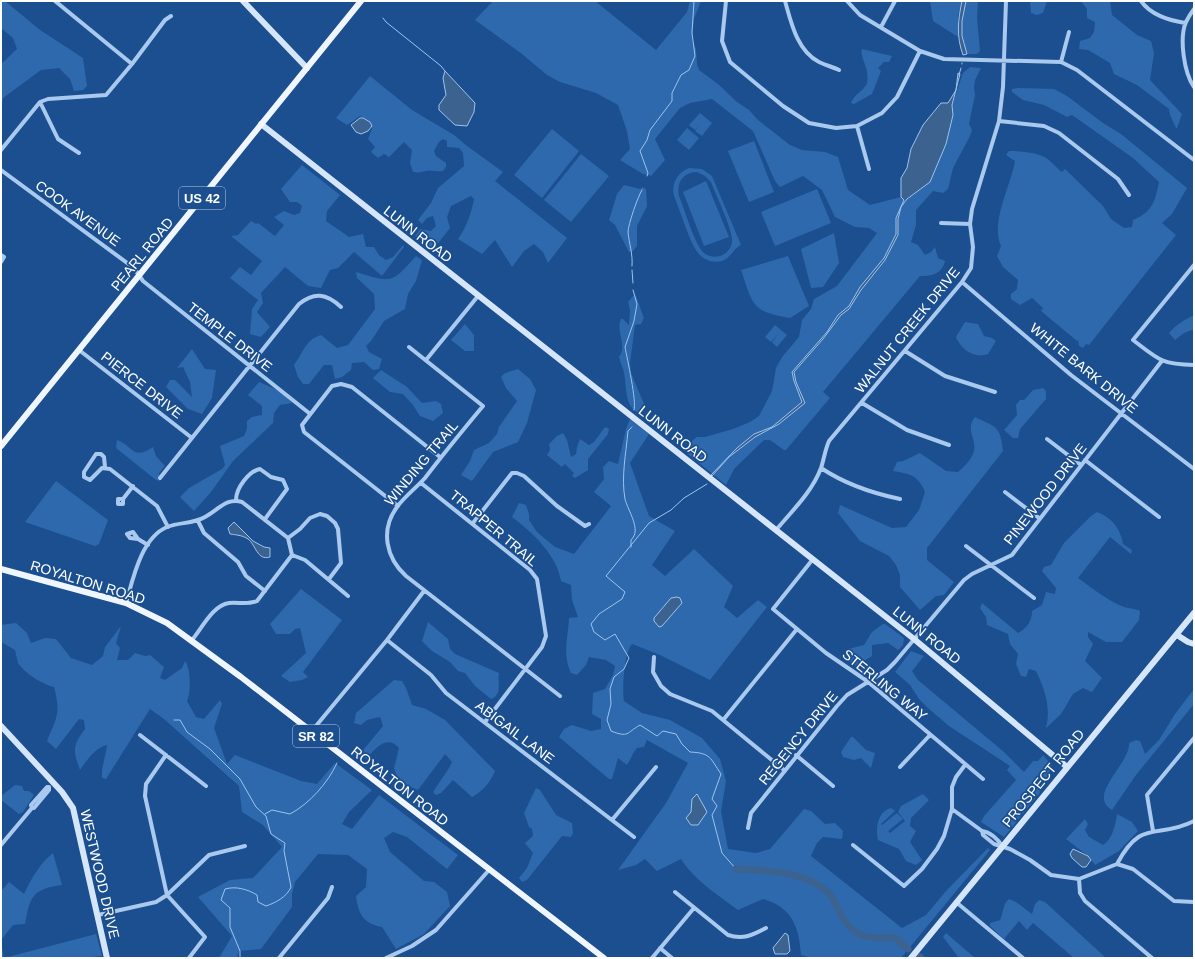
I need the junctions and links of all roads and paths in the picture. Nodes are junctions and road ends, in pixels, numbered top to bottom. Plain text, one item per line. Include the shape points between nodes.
1 (55, 1) edge
2 (243, 1) edge
3 (361, 1) edge
4 (726, 1) edge
5 (785, 1) edge
6 (846, 1) edge
7 (895, 1) edge
8 (1006, 1) edge
9 (1141, 1) edge
10 (1194, 9) edge
11 (171, 16) dead end
12 (1185, 24) junction
13 (881, 28) junction
14 (1069, 32) dead end
15 (920, 50) junction
16 (1003, 61) junction
17 (1061, 62) junction
18 (132, 64) junction
19 (306, 68) junction
20 (839, 70) dead end
21 (1194, 87) edge
22 (40, 102) junction
23 (999, 122) junction
24 (261, 124) junction
25 (858, 126) junction
26 (1, 150) edge
27 (79, 153) dead end
28 (1194, 160) edge
29 (869, 169) dead end
30 (1, 170) edge
31 (1129, 195) dead end
32 (941, 223) dead end
33 (970, 224) junction
34 (3, 256) edge
35 (1, 262) edge
36 (1194, 265) edge
37 (139, 276) junction
38 (962, 282) junction
39 (478, 296) junction
40 (341, 307) dead end
41 (409, 347) dead end
42 (79, 350) junction
43 (905, 351) junction
44 (426, 360) junction
45 (1161, 362) junction
46 (249, 365) junction
47 (1194, 365) edge
48 (995, 392) dead end
49 (862, 403) junction
50 (309, 413) junction
51 (1121, 413) junction
52 (192, 438) junction
53 (1047, 439) dead end
54 (950, 445) dead end
55 (1, 446) edge
56 (440, 457) junction
57 (1085, 460) junction
58 (1081, 465) junction
59 (105, 467) junction
60 (821, 468) junction
61 (1194, 469) edge
62 (160, 478) dead end
63 (421, 483) junction
64 (133, 486) junction
65 (1005, 492) dead end
66 (123, 499) dead end
67 (900, 499) dead end
68 (236, 500) junction
69 (398, 506) junction
70 (1159, 517) dead end
71 (1039, 518) junction
72 (265, 519) junction
73 (198, 521) junction
74 (472, 523) junction
75 (589, 524) dead end
76 (168, 527) junction
77 (776, 530) junction
78 (288, 538) junction
79 (138, 540) dead end
80 (148, 545) junction
81 (966, 546) dead end
82 (292, 555) junction
83 (813, 559) junction
84 (991, 565) junction
85 (1, 569) edge
86 (329, 579) junction
87 (424, 591) junction
88 (265, 592) junction
89 (348, 596) dead end
90 (1034, 598) dead end
91 (126, 603) junction
92 (1194, 613) edge
93 (797, 629) junction
94 (1177, 635) junction
95 (192, 640) junction
96 (387, 640) junction
97 (914, 640) junction
98 (1194, 644) edge
99 (654, 657) dead end
100 (526, 669) junction
101 (867, 681) junction
102 (560, 696) dead end
103 (724, 719) junction
104 (485, 722) junction
105 (1, 726) edge
106 (311, 732) junction
107 (140, 735) dead end
108 (930, 735) junction
109 (1194, 738) edge
110 (166, 755) junction
111 (796, 755) junction
112 (965, 765) junction
113 (656, 767) dead end
114 (900, 767) dead end
115 (1067, 767) junction
116 (784, 770) junction
117 (983, 778) dead end
118 (51, 784) junction
119 (206, 786) dead end
120 (833, 786) dead end
121 (952, 808) junction
122 (612, 820) junction
123 (1194, 821) edge
124 (748, 828) dead end
125 (1153, 831) junction
126 (634, 837) dead end
127 (1, 845) edge
128 (853, 845) dead end
129 (245, 846) dead end
130 (1002, 847) junction
131 (1117, 864) junction
132 (489, 870) junction
133 (1079, 880) junction
134 (332, 887) dead end
135 (674, 892) dead end
136 (167, 895) junction
137 (956, 902) junction
138 (1194, 902) edge
139 (694, 908) junction
140 (98, 915) junction
141 (766, 928) dead end
142 (660, 948) junction
143 (392, 957) edge
144 (107, 958) edge
145 (189, 958) edge
146 (279, 958) edge
147 (386, 958) edge
148 (604, 958) edge
149 (652, 958) edge
150 (672, 958) edge
151 (911, 958) edge
152 (1023, 958) edge
153 (1152, 958) edge

1 - 18 street
2 - 19 street
3 - 19 main road, PEARL ROAD / US 42
4 - 25 street via 722,41 730,62 783,106 809,123 836,128
5 - 20 street via 795,35 806,50 817,62
6 - 13 street via 860,15
7 - 13 street
8 - 16 street, WALNUT CREEK DRIVE
9 - 12 street via 1155,14
10 - 12 street
11 - 18 street via 165,20
12 - 21 street via 1185,64
13 - 15 street
14 - 17 street
15 - 16 street via 944,59
15 - 25 street via 897,97 882,113
16 - 17 street
16 - 23 street, WALNUT CREEK DRIVE
17 - 28 street via 1077,70
18 - 22 street via 106,95 48,99
19 - 24 main road, PEARL ROAD / US 42
22 - 26 street
22 - 27 street via 58,139
23 - 31 street via 1044,126 1059,133 1118,179
23 - 33 street, WALNUT CREEK DRIVE via 972,209
24 - 37 main road, PEARL ROAD / US 42
24 - 39 street, LUNN ROAD
25 - 29 street
30 - 37 street, COOK AVENUE via 134,268
32 - 33 street
33 - 38 street, WALNUT CREEK DRIVE via 973,248 971,268
34 - 35 street
36 - 45 street via 1133,340
37 - 42 main road, PEARL ROAD / US 42
37 - 46 street, TEMPLE DRIVE
38 - 43 street, WALNUT CREEK DRIVE
38 - 51 street, WHITE BARK DRIVE
39 - 44 street
39 - 77 street, LUNN ROAD
40 - 46 street via 335,301 321,296 309,296 299,304
41 - 44 street, WINDING TRAIL
42 - 52 street, PIERCE DRIVE
42 - 55 main road, PEARL ROAD / US 42
43 - 48 street via 945,376
43 - 49 street, WALNUT CREEK DRIVE
44 - 56 street, WINDING TRAIL via 483,406
45 - 47 street
45 - 51 street, PINEWOOD DRIVE
46 - 50 street, TEMPLE DRIVE
46 - 52 street
49 - 54 street via 907,430
49 - 60 street, WALNUT CREEK DRIVE via 829,441 823,454
50 - 56 street via 332,386 341,384 352,387
50 - 69 street via 302,425 304,432
51 - 57 street, PINEWOOD DRIVE
51 - 61 street, WHITE BARK DRIVE
52 - 62 street
53 - 58 street
56 - 63 street, WINDING TRAIL
57 - 58 street, PINEWOOD DRIVE
57 - 70 street
58 - 71 street, PINEWOOD DRIVE
59 - 59 street via 91,480 84,477 84,472 96,454 104,457
59 - 64 street
60 - 67 street via 840,480
60 - 77 street, WALNUT CREEK DRIVE via 811,487
63 - 69 street, WINDING TRAIL
63 - 74 street, TRAPPER TRAIL
64 - 66 street
64 - 76 street via 157,506
65 - 71 street
68 - 72 street
68 - 72 street via 237,492 252,471 260,469 271,477 283,480 287,489 285,494
68 - 73 street via 225,503
69 - 87 street, WINDING TRAIL via 392,514 389,526 387,545 390,555 396,566
71 - 84 street, PINEWOOD DRIVE via 1012,555
72 - 78 street
73 - 76 street
73 - 88 street via 204,533 238,562 246,576
74 - 75 street via 512,473 517,473 524,476 573,519 585,526
74 - 100 street, TRAPPER TRAIL via 530,570 537,579 546,636 542,647
76 - 80 street via 159,532
77 - 83 street, LUNN ROAD
78 - 82 street
78 - 86 street via 314,515 320,514 331,518 338,529 341,563
79 - 80 street
80 - 91 street via 138,562
81 - 84 street
82 - 86 street via 305,560
82 - 88 street
83 - 93 street, STERLING WAY via 773,609
83 - 97 street, LUNN ROAD
84 - 90 street
84 - 97 street, PINEWOOD DRIVE via 964,580
85 - 91 main road, ROYALTON ROAD / SR 82
86 - 89 street
87 - 96 street
87 - 100 street, WINDING TRAIL
88 - 95 street via 257,601 250,604 230,603 217,608
91 - 95 main road, ROYALTON ROAD / SR 82 via 155,615
92 - 94 street, PROSPECT ROAD
93 - 101 street, STERLING WAY
93 - 103 street
94 - 98 street
94 - 115 street, PROSPECT ROAD
95 - 106 main road, ROYALTON ROAD / SR 82
96 - 104 street, ABIGAIL LANE via 431,676 446,693
96 - 106 street
97 - 101 street, REGENCY DRIVE via 891,666
97 - 115 street, LUNN ROAD
99 - 103 street via 653,672 661,686 670,694 712,711
100 - 102 street, WINDING TRAIL
100 - 104 street, TRAPPER TRAIL
101 - 108 street, STERLING WAY
101 - 111 street, REGENCY DRIVE via 847,695
103 - 116 street
104 - 122 street, ABIGAIL LANE
105 - 118 street, WESTWOOD DRIVE
106 - 132 main road, ROYALTON ROAD / SR 82
107 - 110 street
108 - 112 street, STERLING WAY
108 - 114 street
109 - 125 street via 1147,795
110 - 119 street
110 - 136 street via 146,784 145,796
111 - 116 street, REGENCY DRIVE
111 - 120 street
112 - 117 street, STERLING WAY
112 - 121 street via 952,787
113 - 122 street
115 - 130 street, PROSPECT ROAD
116 - 124 street, REGENCY DRIVE via 751,813
118 - 127 street via 50,790
118 - 140 street, WESTWOOD DRIVE via 69,800 75,812
121 - 128 street via 944,836 937,849 922,869 904,886
121 - 130 street via 982,831 987,832
122 - 126 street, ABIGAIL LANE
123 - 125 street
125 - 131 street via 1140,834 1134,839
129 - 136 street via 209,855
130 - 133 street via 1030,860 1051,875
130 - 137 street, PROSPECT ROAD
131 - 133 street
131 - 138 street via 1133,869 1174,901
132 - 143 street via 436,930
132 - 148 main road, ROYALTON ROAD / SR 82
133 - 153 street via 1080,893 1085,901
134 - 146 street via 328,898
135 - 139 street
136 - 140 street via 156,902
136 - 145 street via 205,938
137 - 151 street, PROSPECT ROAD
137 - 152 street
139 - 141 street via 720,930 732,936 748,937
139 - 142 street
140 - 144 street, WESTWOOD DRIVE
142 - 149 street
142 - 150 street
143 - 147 street

